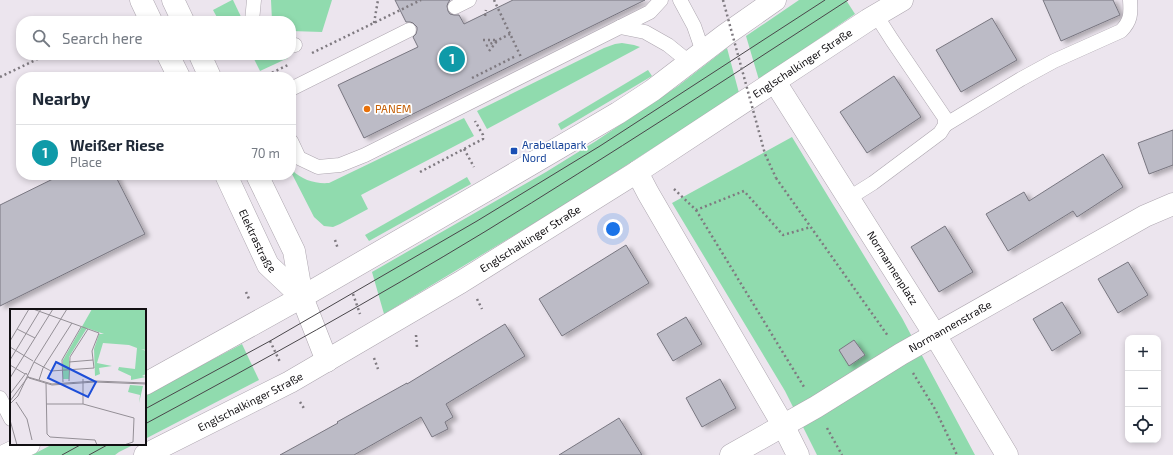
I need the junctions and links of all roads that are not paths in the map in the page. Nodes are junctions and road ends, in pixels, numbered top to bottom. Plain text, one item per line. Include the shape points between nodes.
1 (141, 0) edge
2 (173, 0) edge
3 (254, 0) edge
4 (469, 0) edge
5 (661, 0) edge
6 (680, 0) edge
7 (775, 0) edge
8 (902, 0) edge
9 (1130, 0) edge
10 (455, 7) dead end
11 (876, 15) junction
12 (149, 16) edge
13 (181, 16) edge
14 (252, 16) edge
15 (620, 28) junction
16 (409, 30) dead end
17 (696, 57) junction
18 (170, 60) edge
19 (202, 60) edge
20 (176, 72) edge
21 (208, 72) edge
22 (775, 82) junction
23 (296, 89) edge
24 (945, 125) junction
25 (296, 150) edge
26 (637, 172) junction
27 (228, 180) edge
28 (259, 180) edge
29 (848, 198) junction
30 (1173, 204) edge
31 (302, 297) junction
32 (935, 335) junction
33 (328, 360) junction
34 (146, 383) edge
35 (0, 398) edge
36 (10, 417) edge
37 (783, 425) junction
38 (145, 455) edge
39 (731, 455) edge
40 (798, 455) edge
41 (1007, 455) edge

1 - 12 street
2 - 13 street
3 - 14 lane
4 - 10 lane
5 - 15 lane via 650,12
6 - 17 lane via 694,26
7 - 17 street
8 - 11 street, Englschalkinger Straße
9 - 24 lane via 1130,19 1121,31 1027,75
11 - 22 street, Englschalkinger Straße
11 - 24 lane via 945,118
15 - 17 lane via 645,32
15 - 25 lane via 365,155 340,165 318,167 300,158
16 - 23 lane
17 - 31 street via 618,113
18 - 20 street
19 - 21 street
22 - 26 street, Englschalkinger Straße
22 - 29 street, Normannenplatz
24 - 29 lane via 940,133 873,183
26 - 33 street, Englschalkinger Straße via 480,270
26 - 37 street
27 - 31 street, Elektrastraße via 268,265
28 - 31 street, Elektrastraße via 294,251
29 - 32 street, Normannenplatz
30 - 32 street, Normannenstraße via 1145,216
31 - 33 street, Elektrastraße
31 - 34 street
32 - 37 street, Normannenstraße
32 - 41 street, Normannenplatz
33 - 38 street, Englschalkinger Straße via 290,382
35 - 36 lane
37 - 39 street, Normannenstraße
37 - 40 street

